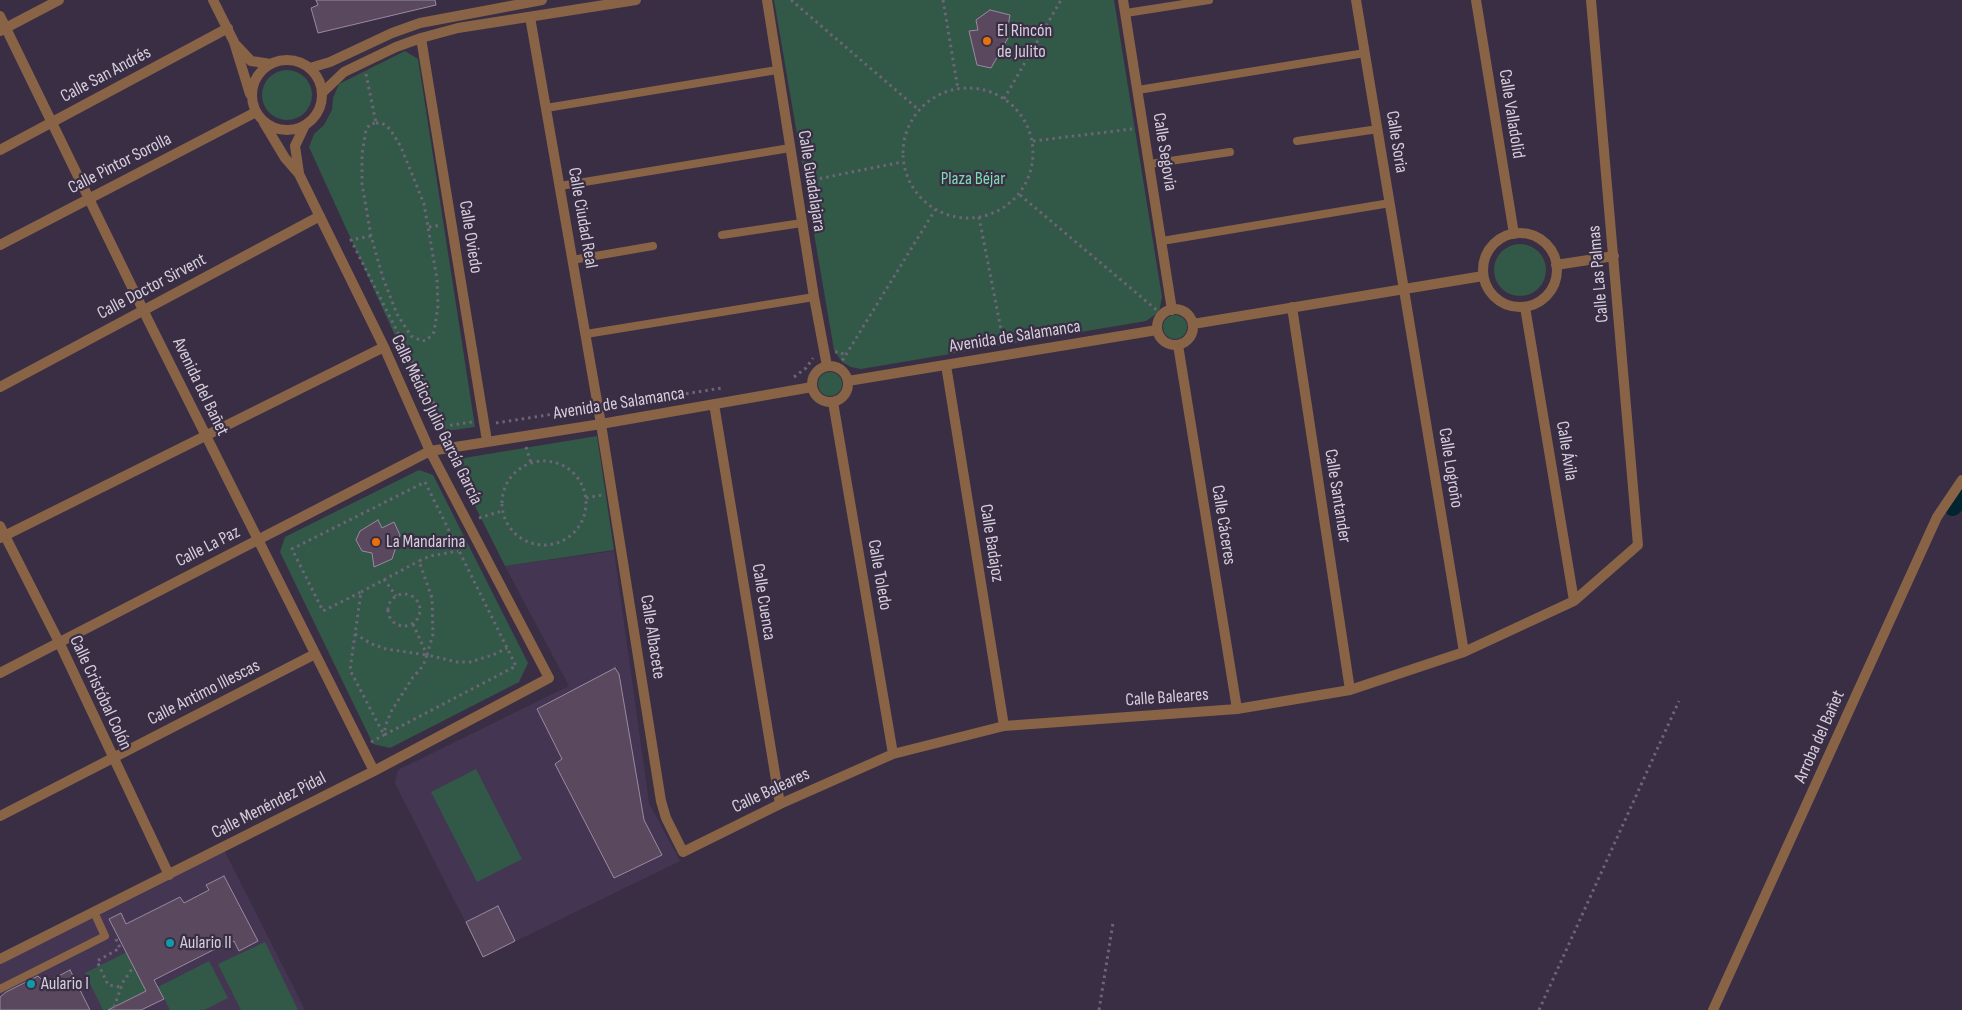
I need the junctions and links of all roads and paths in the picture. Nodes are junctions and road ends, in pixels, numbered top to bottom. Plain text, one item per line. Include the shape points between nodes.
1 (59, 0) edge
2 (213, 0) edge
3 (636, 0) edge
4 (767, 0) edge
5 (791, 0) edge
6 (943, 0) edge
7 (1061, 0) edge
8 (1123, 0) edge
9 (1209, 0) edge
10 (1356, 0) edge
11 (1476, 0) edge
12 (1591, 0) edge
13 (535, 1) edge
14 (1126, 13) junction
15 (0, 16) edge
16 (530, 17) junction
17 (228, 28) junction
18 (3, 30) edge
19 (421, 38) junction
20 (234, 42) junction
21 (1365, 53) junction
22 (271, 64) junction
23 (310, 68) junction
24 (777, 70) junction
25 (365, 71) dead end
26 (958, 89) junction
27 (1138, 90) junction
28 (323, 92) junction
29 (252, 98) junction
30 (1004, 99) junction
31 (546, 108) junction
32 (919, 110) junction
33 (256, 112) junction
34 (52, 123) junction
35 (264, 123) junction
36 (376, 123) junction
37 (304, 127) junction
38 (1144, 127) junction
39 (1378, 128) junction
40 (1033, 141) junction
41 (1297, 141) dead end
42 (790, 148) junction
43 (0, 150) edge
44 (1230, 152) dead end
45 (902, 162) junction
46 (1150, 164) junction
47 (299, 174) junction
48 (795, 183) junction
49 (560, 186) junction
50 (1020, 195) junction
51 (89, 198) junction
52 (1390, 203) junction
53 (935, 210) junction
54 (320, 216) junction
55 (979, 217) junction
56 (802, 223) junction
57 (1514, 234) junction
58 (722, 235) dead end
59 (371, 236) junction
60 (1162, 241) junction
61 (0, 245) edge
62 (654, 246) dead end
63 (1614, 256) junction
64 (572, 260) junction
65 (1556, 265) junction
66 (1483, 276) junction
67 (1405, 288) junction
68 (814, 297) junction
69 (1526, 307) junction
70 (1292, 308) junction
71 (144, 309) junction
72 (1168, 312) junction
73 (1193, 324) junction
74 (1157, 330) junction
75 (586, 334) junction
76 (1178, 345) junction
77 (384, 348) junction
78 (1006, 355) junction
79 (946, 365) junction
80 (832, 367) junction
81 (795, 376) dead end
82 (785, 378) dead end
83 (848, 381) junction
84 (0, 387) edge
85 (726, 387) dead end
86 (812, 387) junction
87 (832, 402) junction
88 (714, 404) junction
89 (598, 407) junction
90 (481, 408) junction
91 (489, 424) dead end
92 (601, 424) junction
93 (206, 436) junction
94 (487, 441) junction
95 (430, 451) junction
96 (539, 462) joint
97 (1962, 480) edge
98 (2, 533) edge
99 (258, 540) junction
100 (1638, 545) joint
101 (459, 551) junction
102 (418, 561) junction
103 (384, 579) junction
104 (361, 592) junction
105 (396, 596) junction
106 (1574, 601) junction
107 (413, 624) junction
108 (355, 634) junction
109 (59, 642) junction
110 (507, 648) junction
111 (1464, 652) junction
112 (315, 654) junction
113 (428, 655) junction
114 (0, 673) edge
115 (549, 678) joint
116 (1350, 690) junction
117 (1680, 702) dead end
118 (1236, 710) junction
119 (1004, 726) junction
120 (384, 736) junction
121 (893, 754) junction
122 (112, 758) junction
123 (374, 771) junction
124 (780, 804) junction
125 (0, 816) edge
126 (683, 852) joint
127 (169, 875) junction
128 (94, 912) junction
129 (1113, 923) dead end
130 (113, 932) dead end
131 (0, 958) edge
132 (134, 966) dead end
133 (121, 986) junction
134 (0, 989) edge
135 (114, 1007) dead end
136 (1099, 1010) edge
137 (1539, 1010) edge
138 (1713, 1010) edge

1 - 18 street
2 - 17 street
3 - 16 street
4 - 24 street, Calle Guadalajara
5 - 32 path
6 - 26 path
7 - 30 path
8 - 14 street, Calle Segovia
9 - 14 lane
10 - 21 street, Calle Soria
11 - 57 street, Calle Valladolid
12 - 63 street, Calle Las Palmas
13 - 23 street via 420,23
14 - 27 street, Calle Segovia
15 - 18 street, Avenida del Bañet
16 - 19 street via 458,28
16 - 31 street, Calle Ciudad Real
17 - 20 street
17 - 34 street, Calle San Andrés
18 - 34 street, Avenida del Bañet
19 - 28 street via 344,72
19 - 90 street, Calle Oviedo
20 - 22 street via 251,61
20 - 29 street
21 - 27 lane
21 - 39 street, Calle Soria
22 - 23 street via 291,60
22 - 29 street via 260,72 253,85
23 - 28 street via 319,79
24 - 31 lane
24 - 42 street, Calle Guadalajara
25 - 36 path
26 - 30 path via 980,89
26 - 32 path via 930,100
27 - 38 street, Calle Segovia
28 - 37 street via 322,106
29 - 33 street
30 - 40 path via 1016,108 1029,127
31 - 49 street, Calle Ciudad Real
32 - 45 path via 904,137
33 - 35 street
33 - 51 street, Calle Pintor Sorolla
34 - 43 street, Calle San Andrés
34 - 51 street, Avenida del Bañet
35 - 37 street via 291,131
35 - 47 street, Calle Médico Julio García García
36 - 59 path via 370,124 366,130 362,154 362,184
36 - 59 path via 390,129 401,147 424,204 438,292 434,332 427,340 411,336 397,314
37 - 47 street, Calle Médico Julio García García via 295,146
38 - 40 path
38 - 46 street, Calle Segovia
39 - 41 lane
39 - 52 street, Calle Soria
40 - 50 path via 1031,175
42 - 48 street, Calle Guadalajara
42 - 49 lane
44 - 46 lane
45 - 48 path
45 - 53 path via 913,190
46 - 60 street, Calle Segovia
47 - 54 street, Calle Médico Julio García García
48 - 56 street, Calle Guadalajara
49 - 64 street, Calle Ciudad Real
50 - 55 path via 987,217
50 - 72 path
51 - 61 street, Calle Pintor Sorolla
51 - 71 street, Avenida del Bañet
52 - 60 lane
52 - 67 street, Calle Soria
53 - 55 path via 962,219
53 - 80 path
54 - 71 street, Calle Doctor Sirvent
54 - 77 street, Calle Médico Julio García García
55 - 78 path
56 - 58 lane
56 - 68 street, Calle Guadalajara
57 - 65 street via 1528,234 1542,240 1552,251
57 - 66 street via 1500,238 1490,248 1483,262
59 - 90 path via 351,240 445,426 472,422 469,410
60 - 72 street, Calle Segovia
62 - 64 lane
63 - 65 street
63 - 100 street, Calle Las Palmas
64 - 75 street, Calle Ciudad Real
65 - 69 street via 1556,279 1550,292 1539,302
66 - 67 street
66 - 69 street via 1488,290 1498,300 1511,306
67 - 70 street
67 - 111 street, Calle Logroño
68 - 75 lane
68 - 80 street, Calle Guadalajara
69 - 106 street, Calle Ávila
70 - 73 street
70 - 116 street, Calle Santander
71 - 84 street, Calle Doctor Sirvent
71 - 93 street, Avenida del Bañet
72 - 73 street via 1186,313
72 - 74 street via 1158,323
73 - 76 street via 1190,338
74 - 76 street via 1164,342
74 - 78 street, Avenida de Salamanca
75 - 89 street, Calle Ciudad Real
76 - 118 street, Calle Cáceres
77 - 93 street
77 - 95 street, Calle Médico Julio García García
78 - 79 street, Avenida de Salamanca
79 - 83 street, Avenida de Salamanca
79 - 119 street, Calle Badajoz
80 - 83 street via 845,375
80 - 86 street via 820,369 812,380
81 - 82 path
83 - 87 street via 844,394
85 - 89 path
86 - 87 street via 819,398
86 - 88 street, Avenida de Salamanca
87 - 121 street, Calle Toledo
88 - 92 street, Avenida de Salamanca
88 - 124 street, Calle Cuenca
89 - 91 path
89 - 92 street, Calle Ciudad Real
90 - 94 street, Calle Oviedo
92 - 94 street, Avenida de Salamanca
92 - 126 street, Calle Albacete via 661,801
93 - 98 street
93 - 99 street, Avenida del Bañet
94 - 95 street, Avenida de Salamanca
95 - 99 street, Calle La Paz
95 - 115 street, Calle Médico Julio García García
96 - 96 path via 553,462 570,471 580,483 585,498 584,517 576,530 551,545 524,541 513,532 503,516 503,491 509,479 523,466
97 - 138 street, Arroba del Bañet via 1937,517
98 - 109 street, Calle Cristóbal Colón
99 - 109 street, Calle La Paz
99 - 112 street, Avenida del Bañet
100 - 106 street, Calle Baleares
101 - 102 path
101 - 104 path via 424,482 292,549 323,611
101 - 110 path
102 - 103 path
102 - 113 path via 433,604 433,634
103 - 104 path
103 - 105 path
104 - 108 path
105 - 107 path via 405,594 418,601 421,610
105 - 107 path via 388,606 389,616 401,626
106 - 111 street, Calle Baleares
107 - 113 path
108 - 113 path via 386,649
108 - 120 path via 350,670
109 - 114 street, Calle La Paz
109 - 122 street, Calle Cristóbal Colón
110 - 113 path via 470,662
110 - 120 path via 516,666
111 - 116 street, Calle Baleares
112 - 122 street, Calle Antimo Illescas
112 - 123 street, Avenida del Bañet
113 - 120 path via 392,710
115 - 123 street, Calle Menéndez Pidal
116 - 118 street, Calle Baleares
117 - 137 path
118 - 119 street, Calle Baleares
119 - 121 street, Calle Baleares
121 - 124 street, Calle Baleares
122 - 125 street, Calle Antimo Illescas
122 - 127 street, Calle Cristóbal Colón
123 - 127 street, Calle Menéndez Pidal
124 - 126 street, Calle Baleares
127 - 128 street, Calle Menéndez Pidal
128 - 131 street, Calle Menéndez Pidal
128 - 134 lane via 105,936
129 - 136 path
130 - 133 path via 120,948 97,961 108,985
132 - 133 path
133 - 135 path

